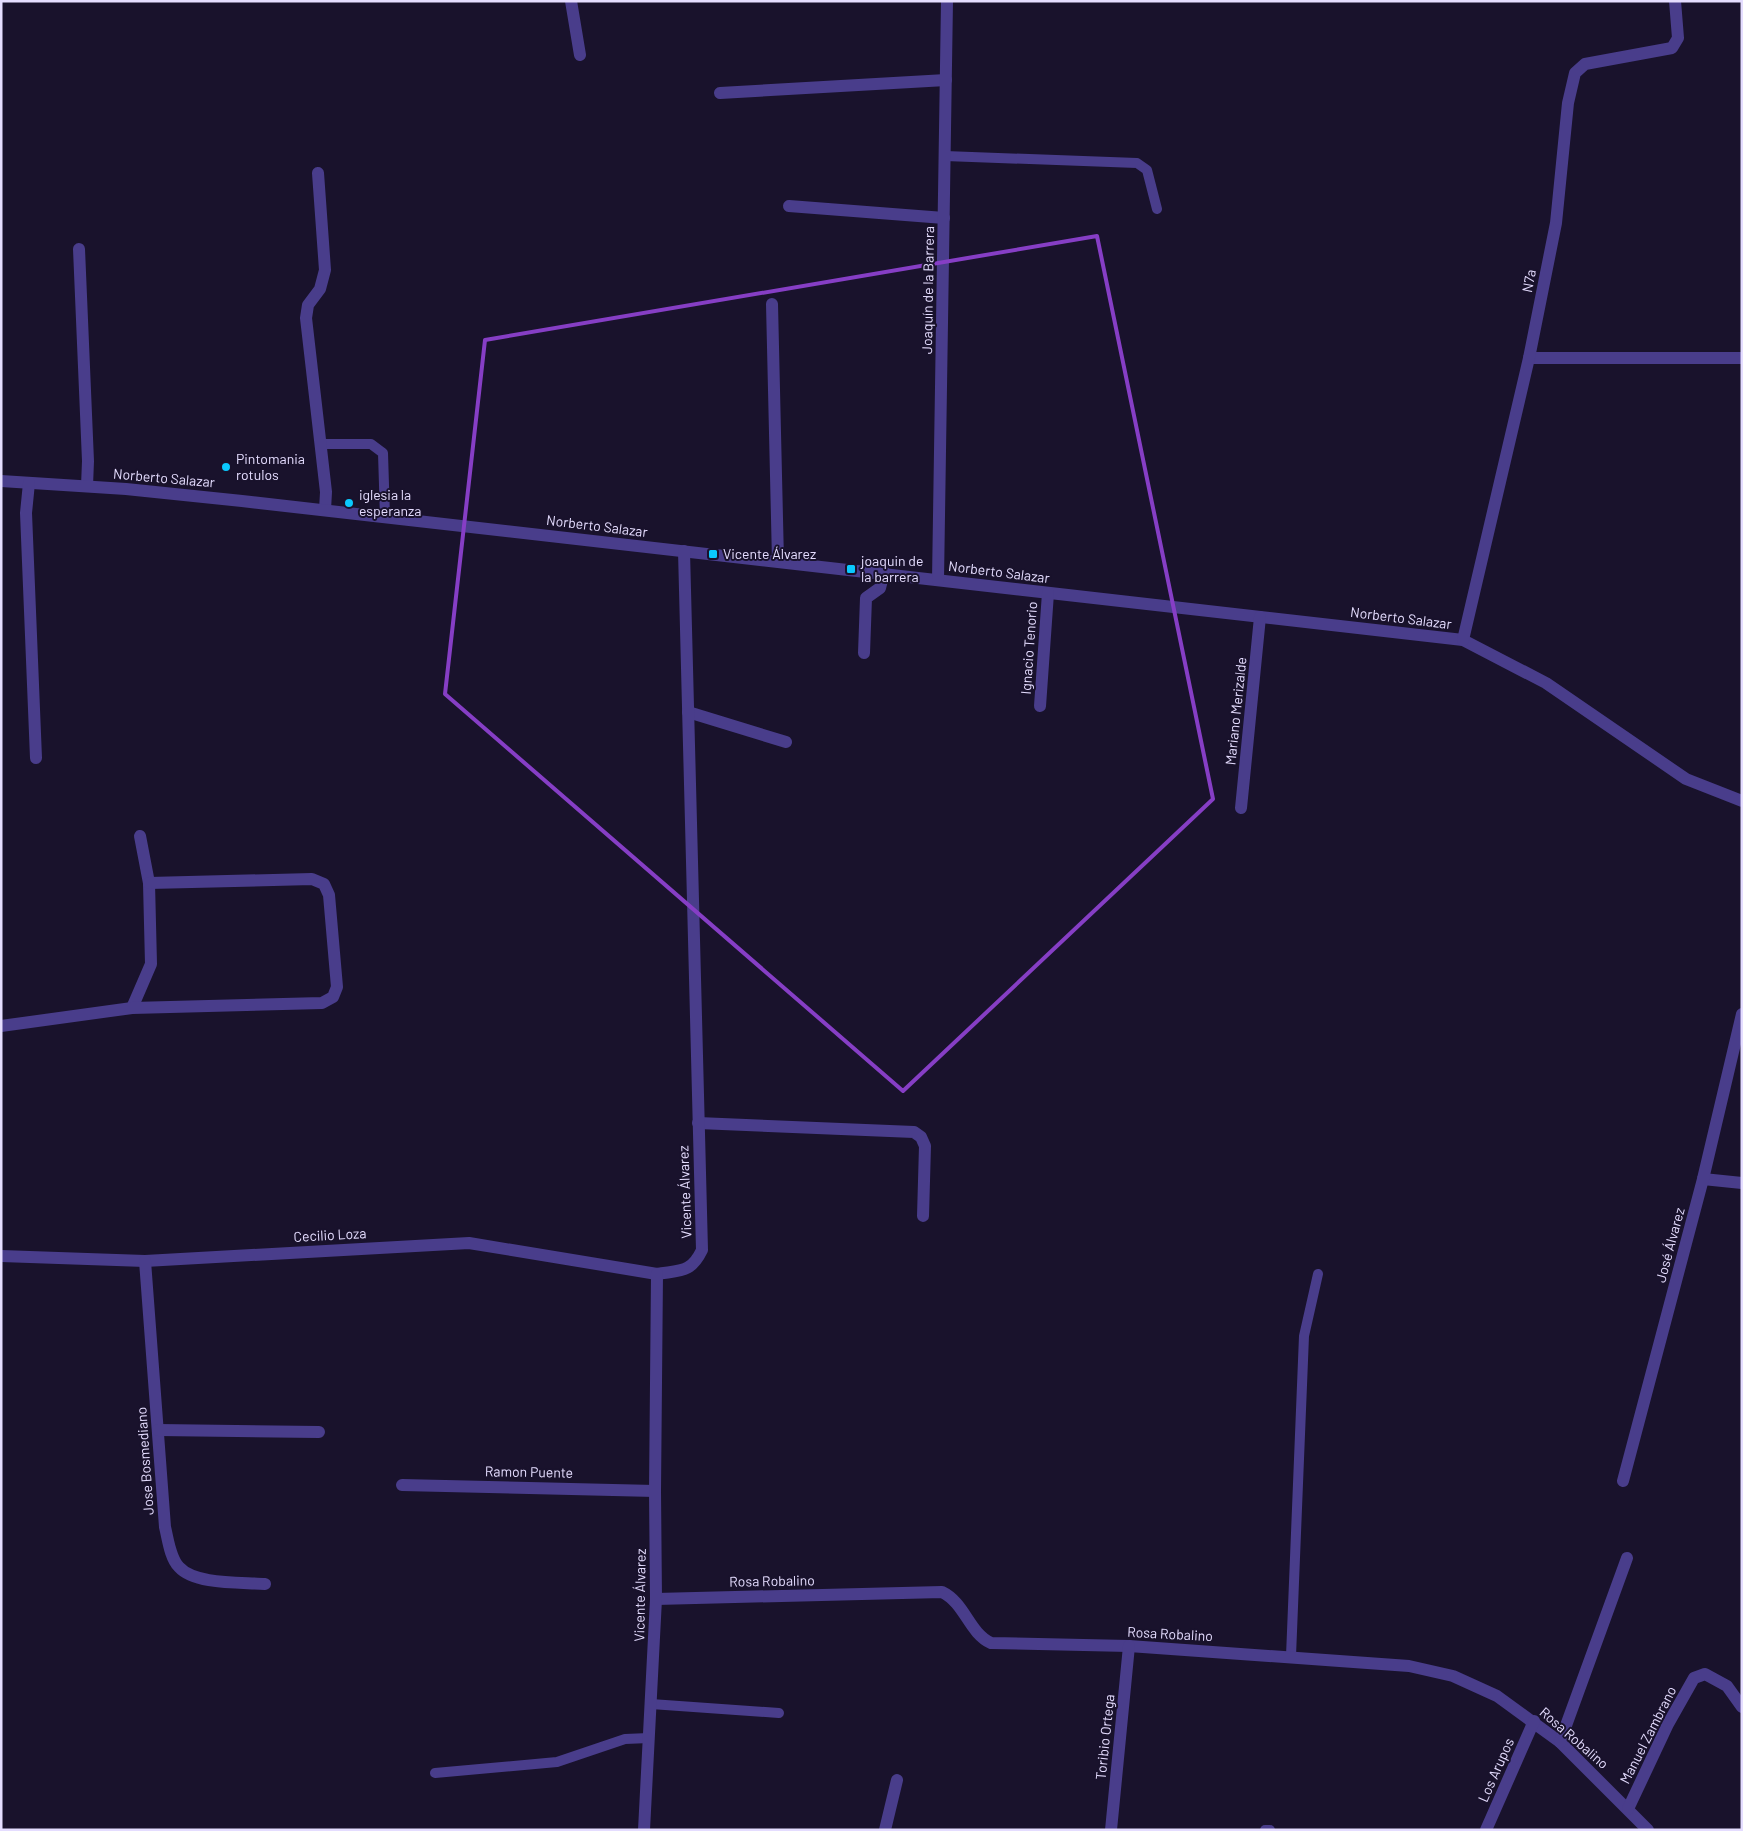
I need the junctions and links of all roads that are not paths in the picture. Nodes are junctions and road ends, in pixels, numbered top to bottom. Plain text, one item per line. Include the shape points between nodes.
1 (571, 1) edge
2 (948, 1) edge
3 (1675, 1) edge
4 (580, 55) dead end
5 (946, 80) junction
6 (720, 93) dead end
7 (945, 156) junction
8 (318, 173) dead end
9 (789, 206) dead end
10 (1157, 209) dead end
11 (944, 218) junction
12 (79, 249) dead end
13 (772, 304) dead end
14 (1529, 358) junction
15 (1742, 358) edge
16 (321, 444) junction
17 (1, 481) edge
18 (29, 483) junction
19 (87, 486) junction
20 (325, 510) junction
21 (385, 517) junction
22 (684, 551) junction
23 (778, 561) junction
24 (884, 572) junction
25 (938, 580) junction
26 (1048, 593) junction
27 (1260, 617) junction
28 (1463, 640) junction
29 (864, 653) dead end
30 (1040, 706) dead end
31 (688, 712) junction
32 (786, 742) dead end
33 (36, 758) dead end
34 (1742, 801) edge
35 (1241, 808) dead end
36 (140, 836) dead end
37 (149, 883) junction
38 (132, 1008) junction
39 (1742, 1014) edge
40 (1, 1026) edge
41 (698, 1123) junction
42 (1703, 1179) junction
43 (1742, 1182) edge
44 (923, 1216) dead end
45 (1, 1256) edge
46 (145, 1261) junction
47 (657, 1274) junction
48 (1318, 1274) dead end
49 (158, 1430) junction
50 (319, 1432) dead end
51 (1623, 1481) dead end
52 (402, 1484) dead end
53 (655, 1491) junction
54 (1627, 1558) dead end
55 (265, 1584) dead end
56 (656, 1599) junction
57 (1129, 1646) junction
58 (1291, 1656) junction
59 (651, 1704) junction
60 (1742, 1706) edge
61 (779, 1712) dead end
62 (1534, 1722) junction
63 (649, 1738) junction
64 (1560, 1742) junction
65 (434, 1773) dead end
66 (897, 1780) dead end
67 (1628, 1808) junction
68 (644, 1830) edge
69 (885, 1830) edge
70 (1111, 1830) edge
71 (1265, 1830) edge
72 (1270, 1830) edge
73 (1486, 1830) edge
74 (1648, 1830) edge

1 - 4 street
2 - 5 street, Joaquín de la Barrera
3 - 14 street, N7a via 1678,38 1672,48 1585,64 1576,73 1568,103 1556,223
5 - 6 street
5 - 7 street, Joaquín de la Barrera
7 - 10 lane via 1137,163 1147,170
7 - 11 street, Joaquín de la Barrera
8 - 16 street via 325,270 320,289 308,305 306,318
9 - 11 street
11 - 25 street, Joaquín de la Barrera
12 - 19 street
13 - 23 street
14 - 15 street
14 - 28 street, N7a
16 - 20 street
16 - 21 lane via 371,444 383,453
17 - 18 street, Norberto Salazar
18 - 19 street, Norberto Salazar
18 - 33 street via 26,513
19 - 20 street, Norberto Salazar
20 - 21 street, Norberto Salazar
21 - 22 street, Norberto Salazar
22 - 23 street, Norberto Salazar
22 - 31 street, Vicente Álvarez
23 - 24 street, Norberto Salazar
24 - 25 street, Norberto Salazar
24 - 29 street via 880,588 866,598
25 - 26 street, Norberto Salazar
26 - 27 street, Norberto Salazar
26 - 30 street, Ignacio Tenorio
27 - 28 street, Norberto Salazar
27 - 35 street, Mariano Merizalde
28 - 34 street, Norberto Salazar via 1546,683 1686,779
31 - 32 street
31 - 41 street, Vicente Álvarez
36 - 37 street
37 - 38 street via 150,964
37 - 38 street via 312,879 324,884 328,894 337,987 333,997 322,1003
38 - 40 street
39 - 42 street, José Álvarez
41 - 44 street via 914,1132 921,1136 925,1146
41 - 47 street, Vicente Álvarez via 702,1250 687,1270
42 - 43 street
42 - 51 street, José Álvarez
45 - 46 street, Cecilio Loza
46 - 47 street, Cecilio Loza via 469,1243
46 - 49 street, Jose Bosmediano
47 - 53 street, Vicente Álvarez
48 - 58 lane via 1304,1336
49 - 50 street
49 - 55 street, Jose Bosmediano via 165,1527 170,1551 178,1567 193,1578
52 - 53 street, Ramon Puente
53 - 56 street, Vicente Álvarez
54 - 64 street
56 - 57 street, Rosa Robalino via 942,1592 962,1609 979,1635 991,1643
56 - 59 street, Vicente Álvarez
57 - 58 street, Rosa Robalino
57 - 70 street, Toribio Ortega
58 - 62 street, Rosa Robalino via 1409,1666 1453,1676 1497,1696
59 - 61 lane
59 - 63 street, Vicente Álvarez
60 - 67 street, Manuel Zambrano via 1728,1686 1704,1674 1694,1678
62 - 64 street, Rosa Robalino
62 - 73 street, Los Arupos
63 - 65 lane via 625,1740 557,1762
63 - 68 street, Vicente Álvarez
64 - 67 street, Rosa Robalino
66 - 69 street
67 - 74 street, Rosa Robalino
71 - 72 lane

